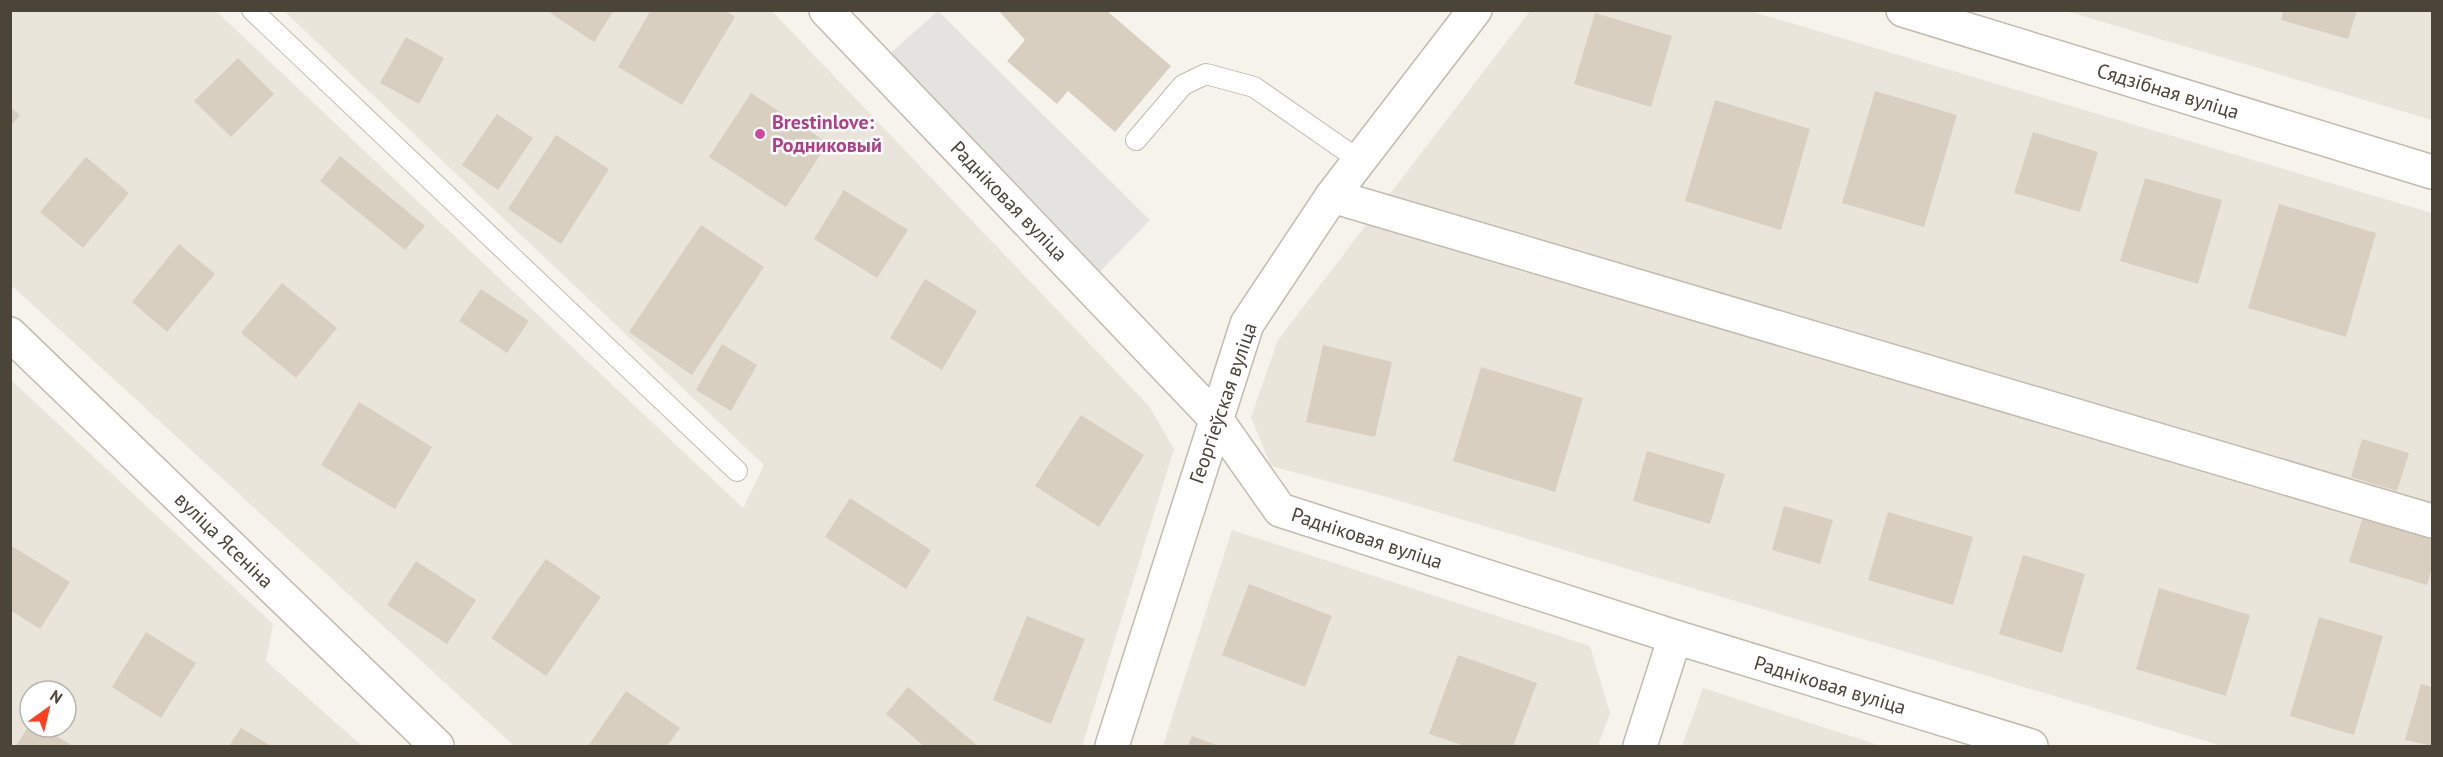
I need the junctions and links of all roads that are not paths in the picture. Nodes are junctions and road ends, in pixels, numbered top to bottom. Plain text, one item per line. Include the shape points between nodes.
1 (252, 10) edge
2 (826, 10) edge
3 (1475, 10) edge
4 (1903, 10) edge
5 (1136, 140) dead end
6 (1359, 160) junction
7 (2433, 172) edge
8 (1332, 196) junction
9 (10, 334) edge
10 (1216, 419) junction
11 (736, 471) dead end
12 (2433, 521) edge
13 (1675, 637) junction
14 (437, 747) edge
15 (1112, 747) edge
16 (1640, 747) edge
17 (2031, 747) edge

1 - 11 lane
2 - 10 street, Радніковая вуліца
3 - 6 street, Георгіеўская вуліца
4 - 7 street, Сядзібная вуліца
5 - 6 lane via 1183,85 1206,74 1254,87
6 - 8 street, Георгіеўская вуліца
8 - 10 street, Георгіеўская вуліца via 1247,324
8 - 12 street
9 - 14 street, вуліца Ясеніна
10 - 13 street, Радніковая вуліца via 1280,510
10 - 15 street, Георгіеўская вуліца
13 - 16 street
13 - 17 street, Радніковая вуліца

